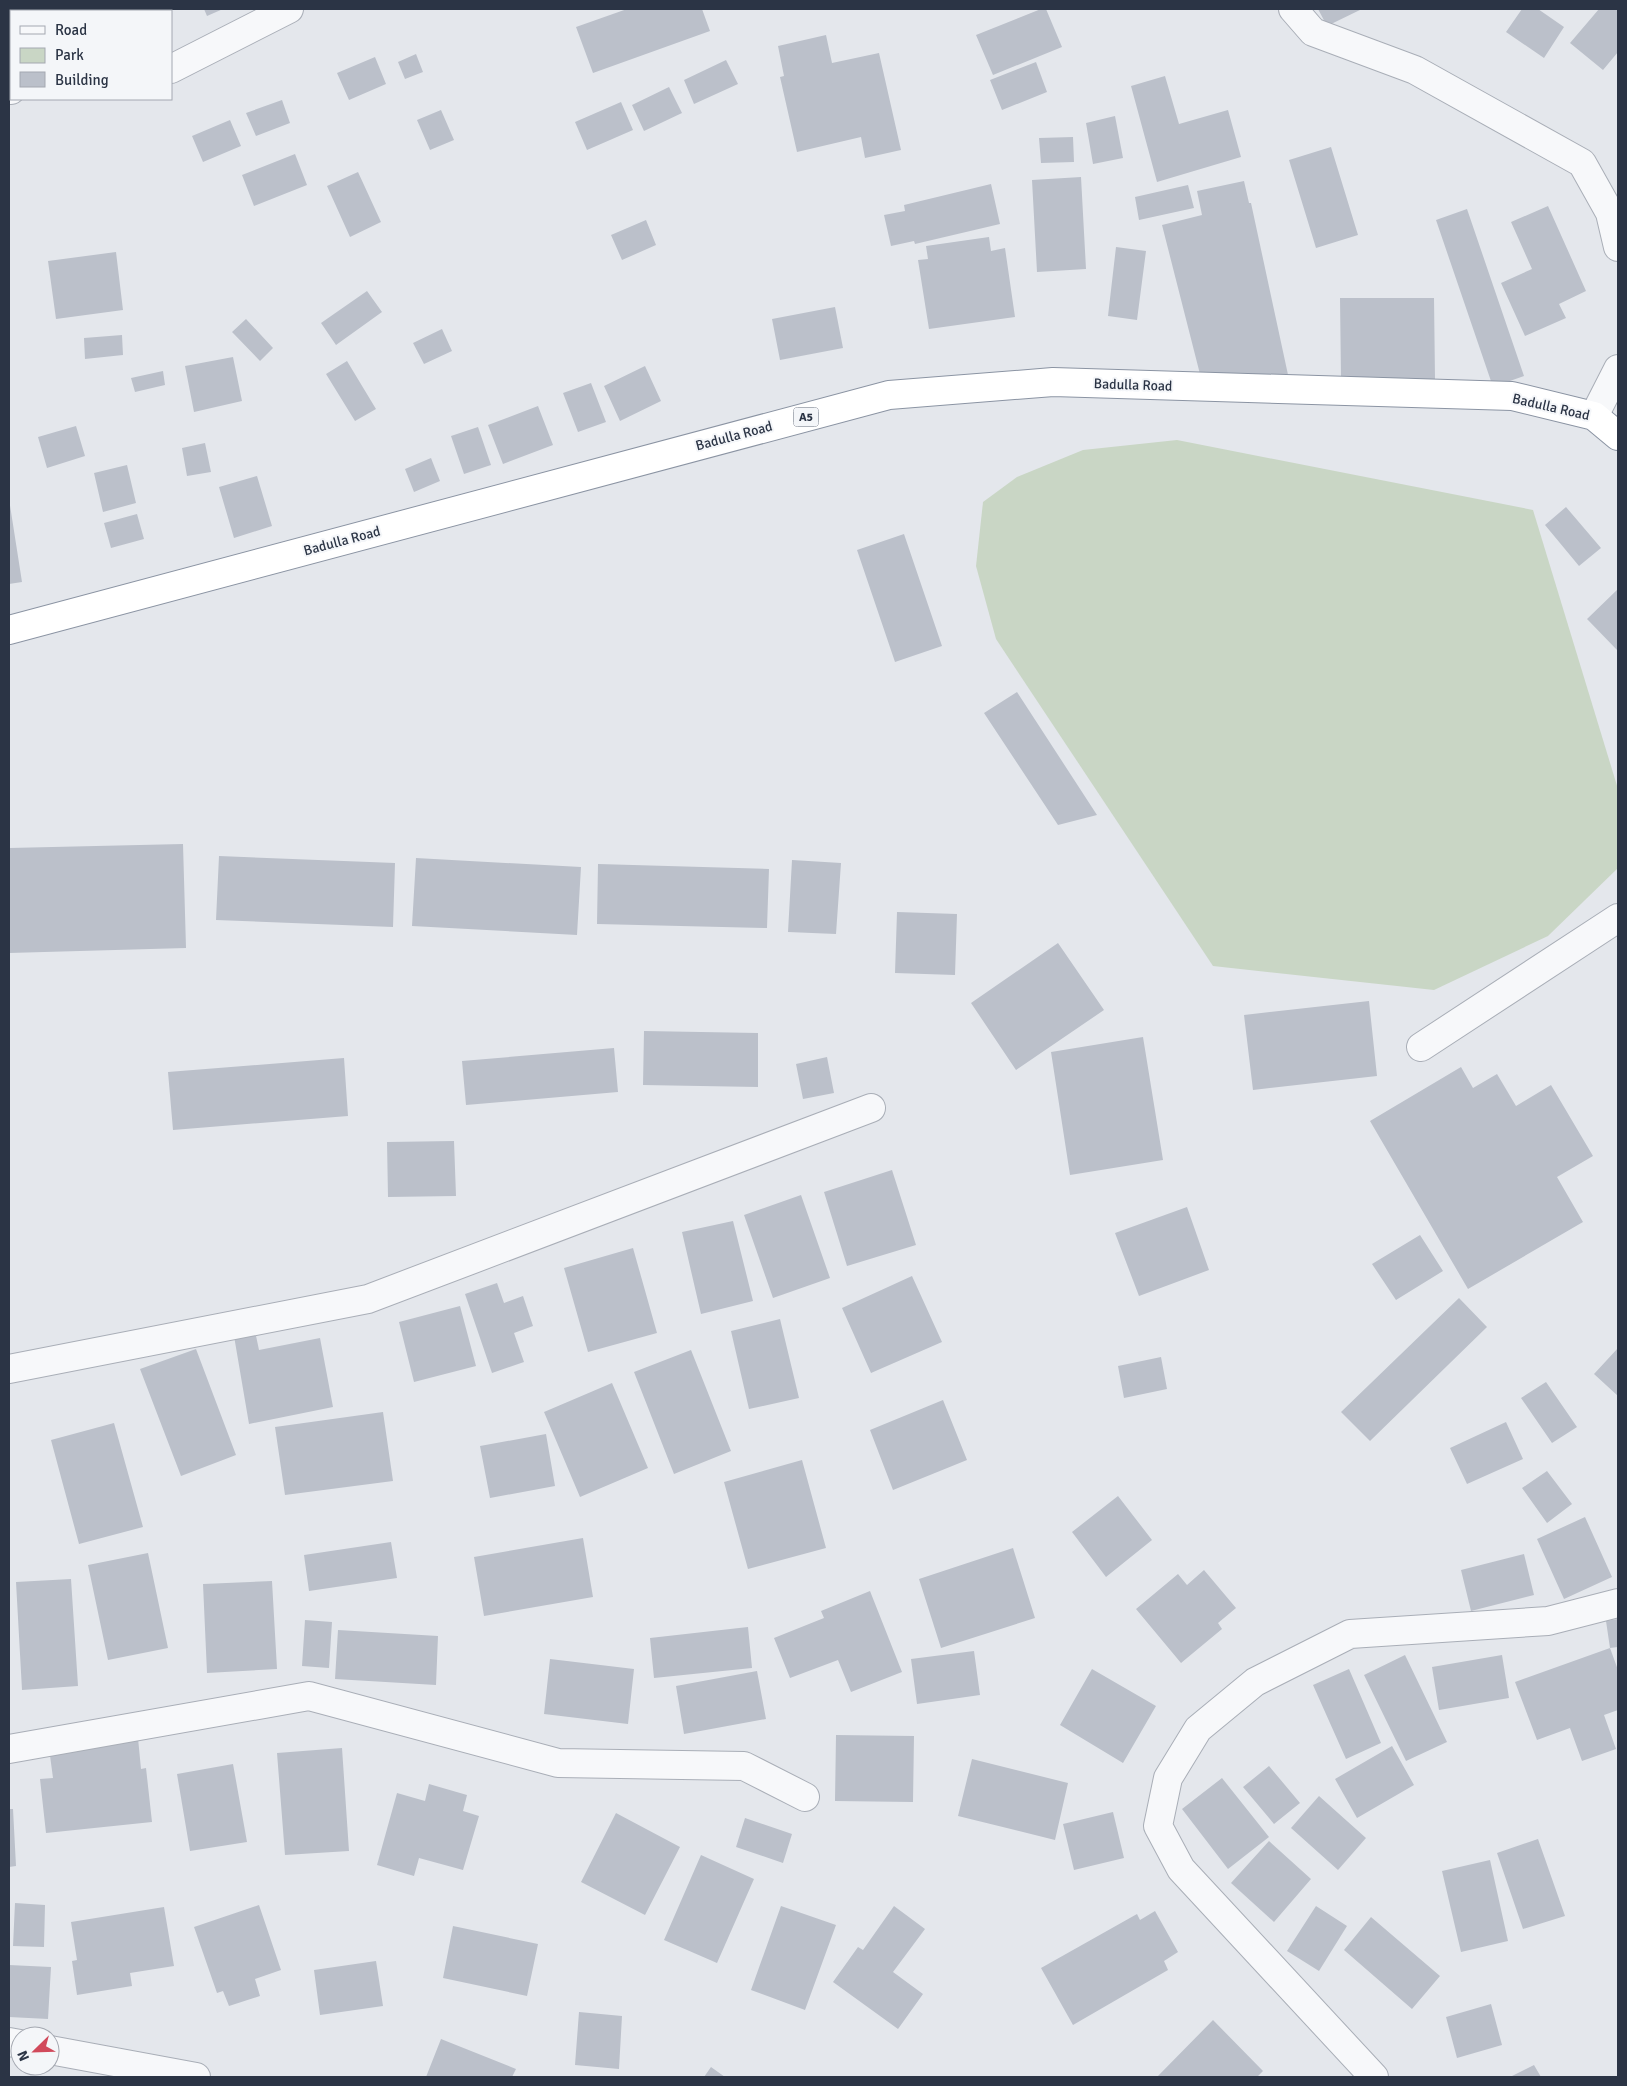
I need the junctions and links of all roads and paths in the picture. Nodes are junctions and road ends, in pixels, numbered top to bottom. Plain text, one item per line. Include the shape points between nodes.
1 (289, 9) edge
2 (1293, 9) edge
3 (172, 68) edge
4 (1618, 247) edge
5 (1618, 369) edge
6 (1594, 416) junction
7 (1618, 436) edge
8 (9, 630) edge
9 (1618, 918) edge
10 (1421, 1047) dead end
11 (871, 1108) dead end
12 (9, 1369) edge
13 (1618, 1603) edge
14 (9, 1749) edge
15 (805, 1797) dead end
16 (60, 2052) edge
17 (196, 2077) edge
18 (1374, 2077) edge

1 - 3 street
2 - 4 street via 1313,32 1414,70 1582,163 1610,213
5 - 6 street
6 - 7 highway, Badulla Road / A5
6 - 8 highway, Badulla Road / A5 via 1512,396 1063,382 889,395
9 - 10 street
11 - 12 street via 368,1299
13 - 18 street via 1548,1622 1350,1634 1255,1682 1198,1729 1168,1778 1158,1826 1181,1869
14 - 15 street via 309,1696 558,1763 744,1766
16 - 17 street

